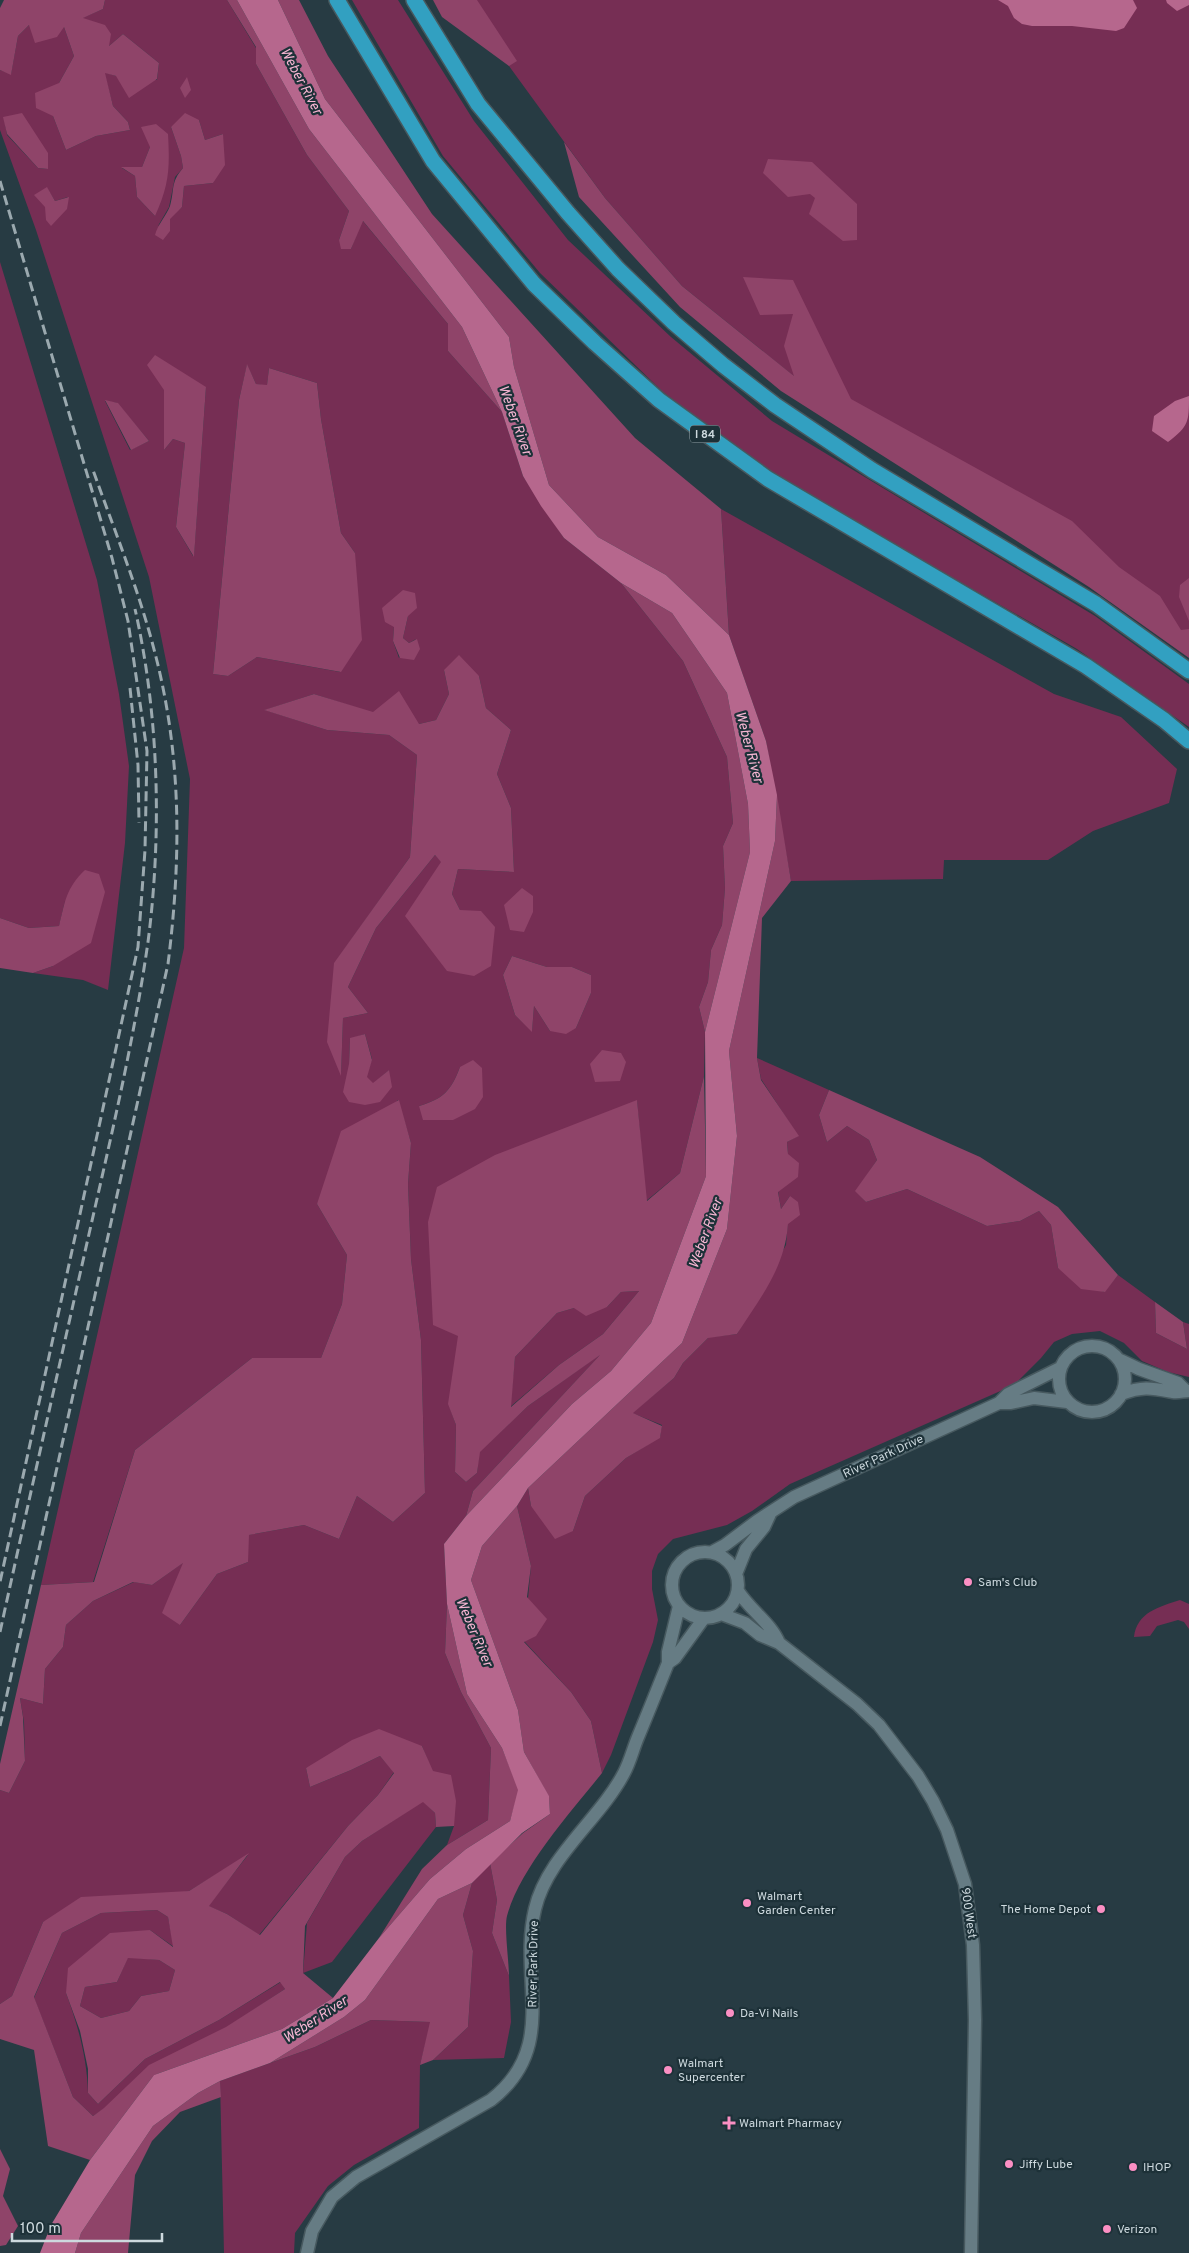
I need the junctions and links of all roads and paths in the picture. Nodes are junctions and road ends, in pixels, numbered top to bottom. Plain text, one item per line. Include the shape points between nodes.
1 (337, 0) edge
2 (414, 0) edge
3 (1189, 672) edge
4 (1189, 741) edge
5 (1118, 1359) junction
6 (1060, 1368) junction
7 (1188, 1391) edge
8 (1121, 1394) junction
9 (999, 1402) junction
10 (1067, 1402) junction
11 (770, 1514) junction
12 (712, 1552) junction
13 (736, 1574) junction
14 (738, 1591) junction
15 (679, 1606) junction
16 (721, 1614) junction
17 (704, 1618) junction
18 (779, 1643) junction
19 (668, 1663) junction
20 (307, 2253) edge
21 (971, 2253) edge

1 - 4 highway, I 84 via 433,161 534,284 659,400 768,479 1086,666
2 - 3 highway via 478,104 618,269 674,323 776,405 872,470 1096,604
5 - 6 street via 1102,1347 1081,1347 1072,1352
5 - 7 street via 1178,1383
5 - 8 street via 1125,1376
6 - 9 street, River Park Drive via 1008,1394
6 - 10 street via 1059,1386
7 - 8 street via 1138,1388
8 - 10 street via 1108,1408 1093,1412 1078,1409
9 - 10 street, River Park Drive via 1034,1398
9 - 11 street, River Park Drive via 794,1496
11 - 12 street, River Park Drive
11 - 13 street, River Park Drive via 746,1549
12 - 13 street via 727,1560
12 - 15 street via 694,1553 679,1564 672,1580 674,1598
13 - 14 street
14 - 16 street
14 - 18 street, 900 West via 747,1606 774,1632
15 - 17 street
15 - 19 street, River Park Drive
16 - 17 street
16 - 18 street, 900 West via 745,1623
17 - 19 street, River Park Drive
18 - 21 street, 900 West via 857,1704 888,1735 934,1800 958,1860 970,1915 974,1963
19 - 20 street, River Park Drive via 624,1773 541,1890 531,1925 532,2029 522,2066 506,2088 490,2100 356,2177 332,2196 312,2231

